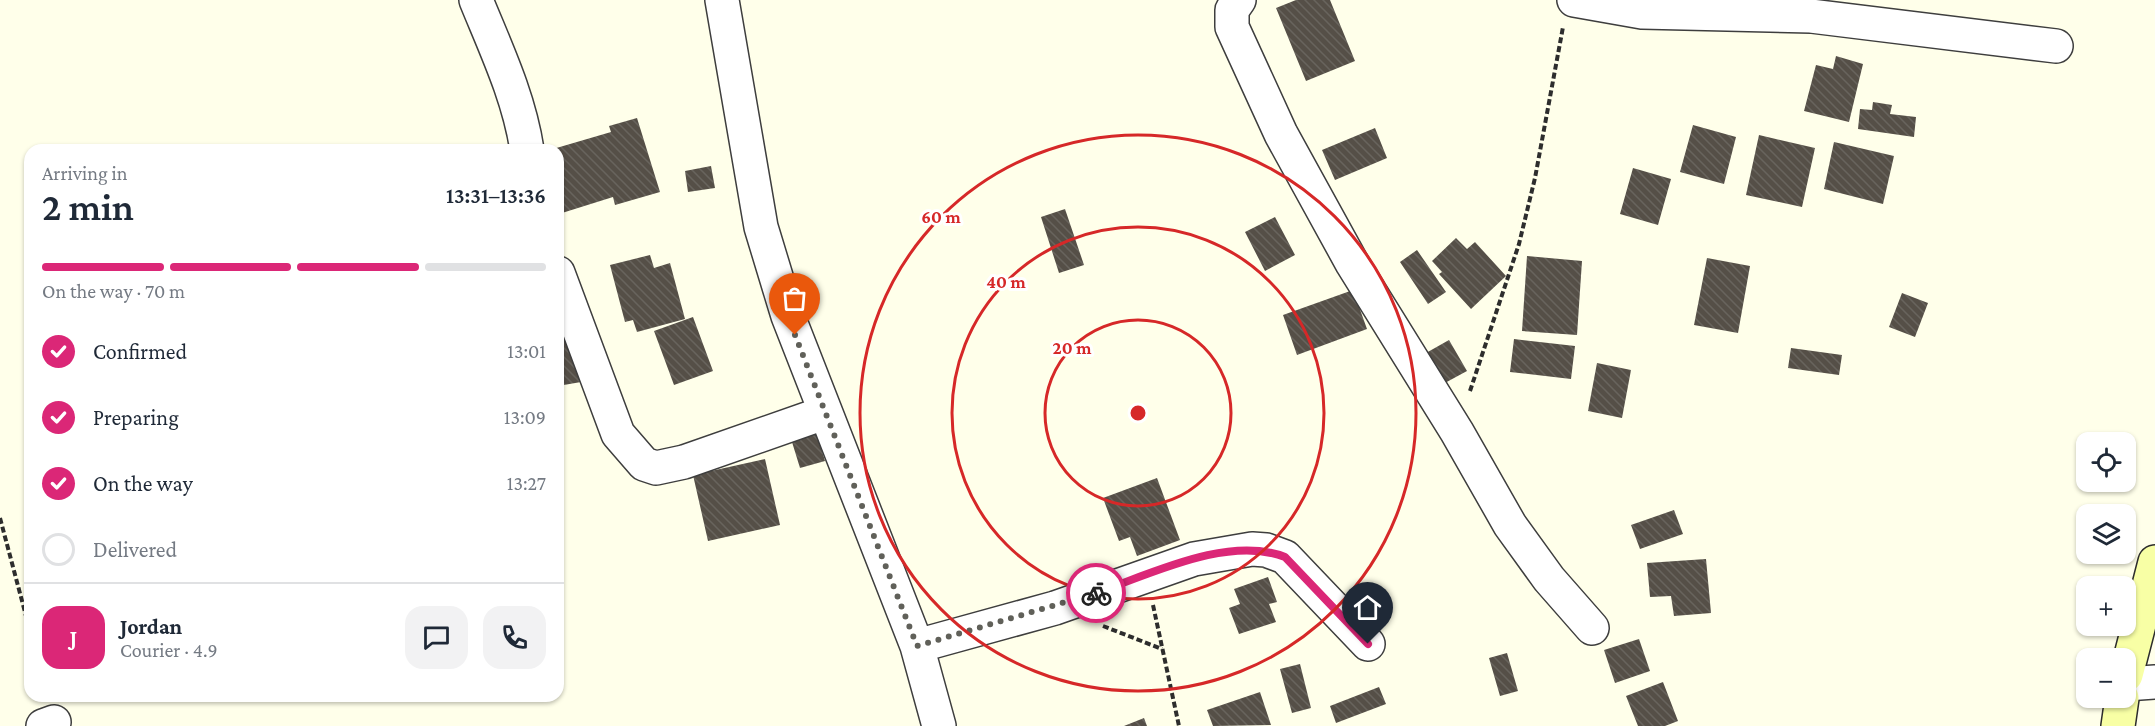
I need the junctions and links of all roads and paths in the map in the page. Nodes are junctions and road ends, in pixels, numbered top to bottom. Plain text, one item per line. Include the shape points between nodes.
1 (476, 0) edge
2 (722, 0) edge
3 (1239, 0) edge
4 (1569, 11) edge
5 (2056, 46) dead end
6 (526, 144) edge
7 (564, 289) edge
8 (824, 413) junction
9 (1458, 432) junction
10 (0, 518) edge
11 (2155, 562) edge
12 (1147, 575) junction
13 (24, 608) edge
14 (1055, 608) junction
15 (1593, 628) dead end
16 (1368, 644) dead end
17 (917, 646) junction
18 (2133, 648) edge
19 (1162, 649) junction
20 (2155, 682) edge
21 (2136, 683) edge
22 (2121, 708) edge
23 (939, 726) edge
24 (1179, 726) edge
25 (2118, 726) edge

1 - 6 street via 510,83
2 - 8 street via 761,227
3 - 9 street via 1232,10 1232,27 1281,134 1352,263
4 - 5 street via 1811,16
4 - 9 path via 1519,244
7 - 8 street via 618,434 644,464 656,468 684,462
8 - 17 street
9 - 15 street via 1510,525 1548,579
10 - 13 path
11 - 18 street
12 - 14 street
12 - 16 street via 1194,559 1266,550 1285,557
12 - 19 path
14 - 17 street
14 - 19 path
17 - 23 street
19 - 24 path
20 - 21 street
22 - 25 street

